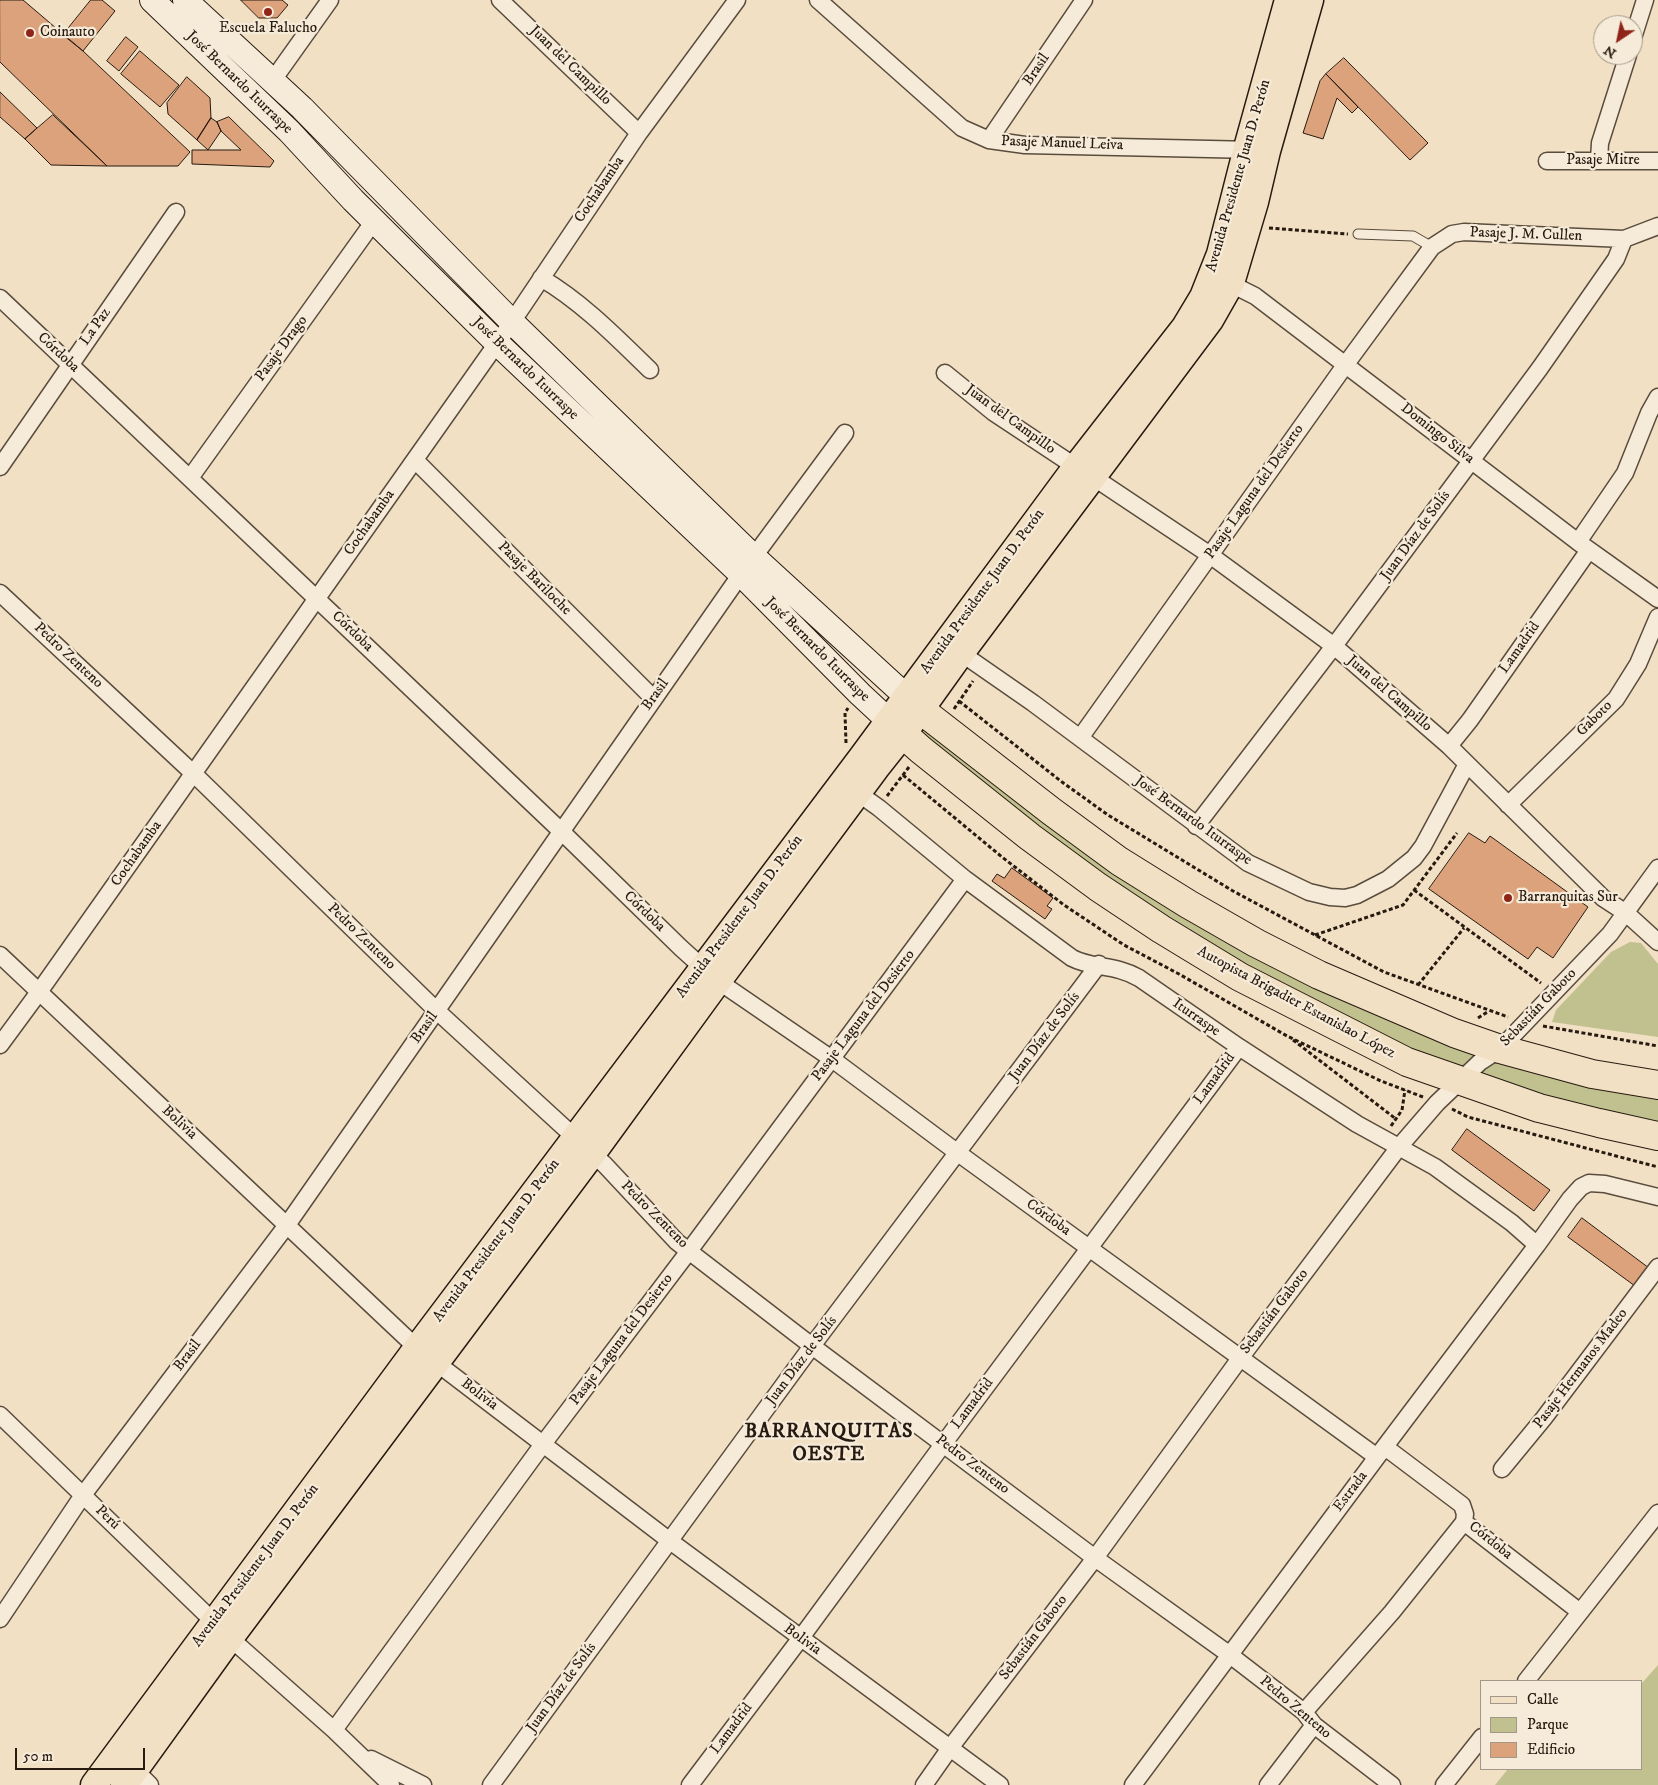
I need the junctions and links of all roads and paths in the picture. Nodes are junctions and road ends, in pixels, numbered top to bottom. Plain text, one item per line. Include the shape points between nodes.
1 (152, 0) edge
2 (184, 0) edge
3 (330, 0) edge
4 (500, 0) edge
5 (737, 0) edge
6 (818, 0) edge
7 (1084, 0) edge
8 (1288, 0) edge
9 (1310, 0) edge
10 (1645, 0) edge
11 (1640, 15) edge
12 (1625, 65) edge
13 (273, 80) junction
14 (639, 133) junction
15 (989, 140) junction
16 (1257, 150) junction
17 (1547, 161) dead end
18 (1599, 161) junction
19 (1658, 161) edge
20 (176, 212) dead end
21 (374, 221) junction
22 (1248, 226) junction
23 (1658, 226) edge
24 (1358, 234) joint
25 (1624, 239) junction
26 (1432, 246) junction
27 (541, 278) junction
28 (1221, 280) junction
29 (0, 298) edge
30 (512, 322) junction
31 (497, 343) junction
32 (70, 364) junction
33 (1346, 364) junction
34 (650, 370) dead end
35 (945, 373) dead end
36 (1658, 397) edge
37 (845, 433) dead end
38 (415, 460) junction
39 (1471, 461) junction
40 (0, 467) edge
41 (1084, 472) junction
42 (190, 478) junction
43 (1584, 546) junction
44 (1210, 555) junction
45 (747, 565) junction
46 (0, 593) edge
47 (316, 598) junction
48 (1658, 599) edge
49 (1658, 617) edge
50 (1334, 646) junction
51 (961, 653) junction
52 (982, 668) junction
53 (860, 694) junction
54 (654, 698) junction
55 (959, 701) junction
56 (922, 711) junction
57 (904, 735) junction
58 (1080, 738) junction
59 (1449, 746) junction
60 (862, 756) junction
61 (1467, 764) junction
62 (194, 774) junction
63 (868, 800) junction
64 (1508, 805) junction
65 (1196, 826) junction
66 (562, 832) junction
67 (1658, 868) edge
68 (965, 879) junction
69 (1414, 890) dead end
70 (1626, 913) junction
71 (1464, 928) junction
72 (1658, 942) edge
73 (0, 955) edge
74 (1099, 964) junction
75 (710, 974) junction
76 (1418, 985) junction
77 (1543, 985) dead end
78 (40, 992) junction
79 (437, 1011) junction
80 (1525, 1023) junction
81 (1287, 1036) dead end
82 (0, 1044) edge
83 (1658, 1046) edge
84 (1239, 1047) junction
85 (1500, 1049) junction
86 (832, 1059) junction
87 (1459, 1081) junction
88 (1658, 1085) edge
89 (1405, 1090) dead end
90 (1396, 1119) junction
91 (1658, 1136) edge
92 (1382, 1138) junction
93 (583, 1146) junction
94 (1399, 1147) junction
95 (958, 1154) junction
96 (1658, 1197) edge
97 (287, 1225) junction
98 (1537, 1245) junction
99 (1090, 1249) junction
100 (689, 1251) junction
101 (1658, 1267) edge
102 (812, 1346) junction
103 (427, 1356) junction
104 (1241, 1357) junction
105 (0, 1415) edge
106 (944, 1443) junction
107 (543, 1444) junction
108 (1381, 1452) junction
109 (1502, 1469) dead end
110 (83, 1495) junction
111 (1658, 1513) edge
112 (1464, 1522) junction
113 (670, 1541) junction
114 (1096, 1558) junction
115 (1580, 1612) junction
116 (0, 1619) edge
117 (222, 1630) junction
118 (800, 1639) junction
119 (1230, 1655) junction
120 (1527, 1680) edge
121 (1309, 1719) junction
122 (334, 1730) junction
123 (1480, 1740) edge
124 (950, 1748) junction
125 (355, 1751) junction
126 (136, 1780) edge
127 (94, 1785) edge
128 (390, 1785) edge
129 (423, 1785) edge
130 (491, 1785) edge
131 (690, 1785) edge
132 (924, 1785) edge
133 (1000, 1785) edge
134 (1133, 1785) edge
135 (1268, 1785) edge
136 (1392, 1785) edge
137 (1444, 1785) edge

1 - 21 main road, José Bernardo Iturraspe via 289,131
2 - 13 main road, José Bernardo Iturraspe
3 - 13 street
4 - 14 street, Juan del Campillo
5 - 14 street, Cochabamba
6 - 15 street, Pasaje Manuel Leiva via 962,128
7 - 15 street, Brasil
8 - 16 main road, Avenida Presidente Juan D. Perón
9 - 16 main road, Avenida Presidente Juan D. Perón
10 - 11 street
12 - 18 street via 1600,143
13 - 30 main road, José Bernardo Iturraspe
14 - 27 street, Cochabamba
15 - 16 street, Pasaje Manuel Leiva via 1025,145
16 - 22 main road, Avenida Presidente Juan D. Perón
16 - 28 main road, Avenida Presidente Juan D. Perón via 1234,203 1220,254
17 - 18 street, Pasaje Mitre
18 - 19 street, Pasaje Mitre
20 - 32 street, La Paz
21 - 31 main road, José Bernardo Iturraspe
21 - 42 street, Pasaje Drago
22 - 24 path
22 - 28 main road, Avenida Presidente Juan D. Perón
23 - 25 street, Pasaje J. M. Cullen
24 - 26 lane via 1413,236
25 - 26 street, Pasaje J. M. Cullen via 1464,232 1452,234
25 - 39 street, Juan Díaz de Solís via 1616,259
26 - 33 street, Pasaje Laguna del Desierto
27 - 30 street, Cochabamba
27 - 34 street via 574,300
28 - 33 street, Domingo Silva via 1255,296
28 - 41 main road, Avenida Presidente Juan D. Perón via 1222,301 1195,342
29 - 32 street, Córdoba
30 - 31 street, Cochabamba
30 - 45 main road, José Bernardo Iturraspe
31 - 38 street, Cochabamba
31 - 45 main road, José Bernardo Iturraspe
32 - 40 street, La Paz
32 - 42 street, Córdoba
33 - 39 street, Domingo Silva
33 - 44 street, Pasaje Laguna del Desierto
35 - 41 street, Juan del Campillo via 993,412
36 - 43 street, Lamadrid via 1625,473
37 - 45 street, Brasil
38 - 47 street, Cochabamba
38 - 54 street, Pasaje Bariloche
39 - 43 street, Domingo Silva
39 - 50 street, Juan Díaz de Solís
41 - 44 street, Juan del Campillo
41 - 51 main road, Avenida Presidente Juan D. Perón
41 - 56 main road, Avenida Presidente Juan D. Perón
42 - 47 street, Córdoba
43 - 48 street, Domingo Silva
43 - 59 street, Lamadrid via 1470,720
44 - 50 street, Juan del Campillo
44 - 58 street, Pasaje Laguna del Desierto
45 - 53 main road, José Bernardo Iturraspe
45 - 54 street, Brasil
45 - 56 main road, José Bernardo Iturraspe
46 - 62 street, Pedro Zenteno
47 - 62 street, Cochabamba
47 - 66 street, Córdoba
49 - 64 street, Gaboto via 1638,664 1616,699
50 - 59 street, Juan del Campillo
50 - 65 street, Juan Díaz de Solís
51 - 52 street, José Bernardo Iturraspe
51 - 56 main road, Avenida Presidente Juan D. Perón
52 - 55 path
52 - 58 street, José Bernardo Iturraspe
53 - 57 main road, José Bernardo Iturraspe
53 - 60 path via 844,713 846,744
54 - 66 street, Brasil
55 - 56 path
55 - 76 path via 1108,815 1233,891 1384,972
56 - 57 main road, Avenida Presidente Juan D. Perón
56 - 85 highway via 1119,861 1188,904 1320,975 1454,1034
57 - 60 main road, Avenida Presidente Juan D. Perón
57 - 63 main road, Avenida Presidente Juan D. Perón
57 - 63 path
57 - 87 highway, Autopista Brigadier Estanislao López via 1030,837 1161,929 1240,977 1318,1017 1407,1062
58 - 65 street, José Bernardo Iturraspe
59 - 61 street, Juan del Campillo
60 - 75 main road, Avenida Presidente Juan D. Perón
61 - 64 street, Juan del Campillo
61 - 65 street, José Bernardo Iturraspe via 1414,858 1388,879 1345,898 1309,892 1248,863
62 - 78 street, Cochabamba
62 - 79 street, Pedro Zenteno
63 - 68 street, Iturraspe
63 - 75 main road, Avenida Presidente Juan D. Perón
64 - 70 street, Juan del Campillo via 1604,898
66 - 75 street, Córdoba
66 - 79 street, Brasil
67 - 70 street, Sebastián Gaboto
68 - 74 street, Iturraspe via 1072,958
68 - 86 street, Pasaje Laguna del Desierto
69 - 71 path
70 - 72 street, Juan del Campillo
70 - 80 street, Sebastián Gaboto
71 - 76 path
71 - 77 path
73 - 78 street, Bolivia
74 - 84 street, Iturraspe via 1127,971
74 - 95 street, Juan Díaz de Solís
75 - 86 street, Córdoba
75 - 93 main road, Avenida Presidente Juan D. Perón
76 - 80 path
78 - 82 street, Cochabamba
78 - 97 street, Bolivia
79 - 93 street, Pedro Zenteno
79 - 97 street, Brasil
80 - 83 path
80 - 85 street, Sebastián Gaboto
81 - 90 path
84 - 92 street, Iturraspe
84 - 99 street, Lamadrid
85 - 87 street, Sebastián Gaboto
85 - 88 highway via 1592,1074
86 - 95 street, Córdoba
86 - 100 street, Pasaje Laguna del Desierto
87 - 91 highway, Autopista Brigadier Estanislao López via 1539,1108
87 - 94 street, Sebastián Gaboto
89 - 90 path via 1402,1110
90 - 92 path
92 - 94 street, Iturraspe
93 - 100 street, Pedro Zenteno
93 - 103 main road, Avenida Presidente Juan D. Perón
94 - 98 street, Iturraspe via 1435,1167
94 - 104 street, Sebastián Gaboto
95 - 99 street, Córdoba
95 - 102 street, Juan Díaz de Solís
96 - 98 street, Estrada via 1589,1183 1570,1199
97 - 103 street, Bolivia
97 - 110 street, Brasil
98 - 108 street, Estrada
99 - 104 street, Córdoba
99 - 106 street, Lamadrid
100 - 102 street, Pedro Zenteno
100 - 107 street, Pasaje Laguna del Desierto
101 - 109 street, Pasaje Hermanos Madeo
102 - 106 street, Pedro Zenteno
102 - 113 street, Juan Díaz de Solís
103 - 107 street, Bolivia
103 - 117 main road, Avenida Presidente Juan D. Perón
104 - 108 street, Córdoba
104 - 114 street, Sebastián Gaboto
105 - 110 street, Perú
106 - 114 street, Pedro Zenteno
106 - 118 street, Lamadrid
107 - 113 street, Bolivia
107 - 122 street, Pasaje Laguna del Desierto
108 - 112 street, Córdoba via 1462,1505
108 - 119 street, Estrada
110 - 116 street, Brasil
110 - 117 street, Perú
111 - 115 street
112 - 115 street, Córdoba
112 - 121 street
113 - 118 street, Bolivia
113 - 130 street, Juan Díaz de Solís
114 - 119 street, Pedro Zenteno
114 - 124 street, Sebastián Gaboto
115 - 120 street
117 - 122 street, Perú
117 - 126 main road, Avenida Presidente Juan D. Perón
117 - 127 main road, Avenida Presidente Juan D. Perón
118 - 124 street, Bolivia
118 - 131 street, Lamadrid
119 - 121 street, Pedro Zenteno
119 - 134 street, Estrada
121 - 135 street
121 - 136 street, Pedro Zenteno
122 - 125 street, Perú
123 - 137 street
124 - 132 street, Sebastián Gaboto
124 - 133 street, Bolivia
125 - 128 street, Perú
125 - 129 street, Perú

